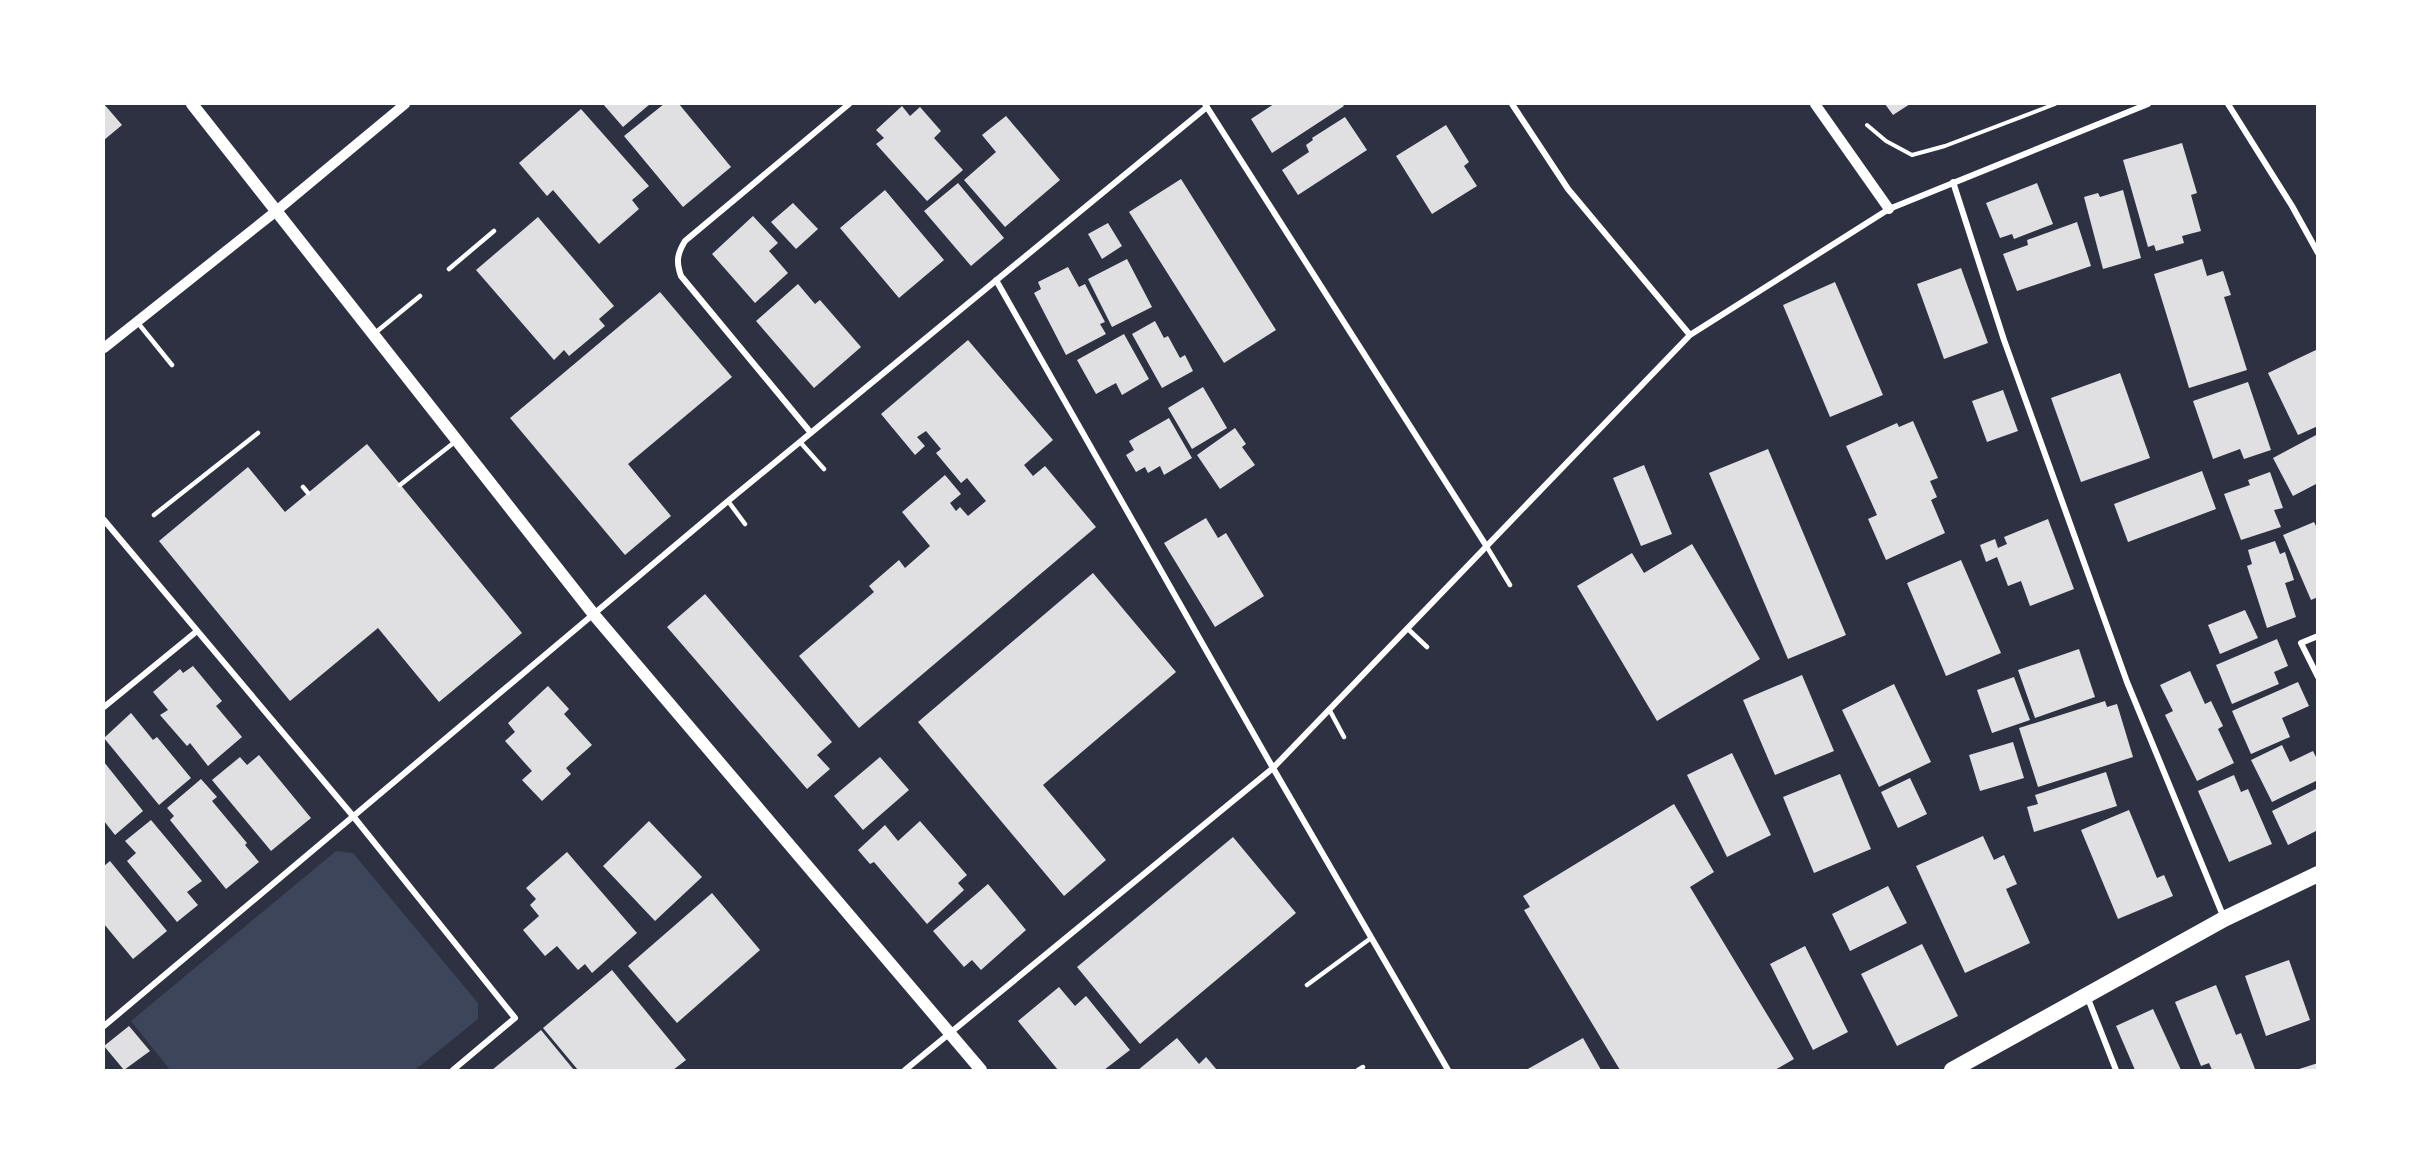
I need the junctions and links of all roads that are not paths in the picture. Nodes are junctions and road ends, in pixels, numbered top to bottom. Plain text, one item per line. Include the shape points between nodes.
1 (192, 104) edge
2 (405, 104) edge
3 (849, 104) edge
4 (1512, 104) edge
5 (1815, 104) edge
6 (2148, 104) edge
7 (2228, 104) edge
8 (1206, 105) edge
9 (1953, 182) junction
10 (1889, 209) junction
11 (275, 212) junction
12 (494, 231) dead end
13 (2318, 253) edge
14 (449, 269) dead end
15 (996, 280) junction
16 (420, 296) dead end
17 (136, 321) junction
18 (373, 334) junction
19 (1690, 335) junction
20 (104, 348) edge
21 (172, 364) dead end
22 (258, 433) dead end
23 (811, 433) junction
24 (456, 441) junction
25 (800, 442) junction
26 (824, 470) dead end
27 (400, 485) dead end
28 (303, 487) dead end
29 (308, 493) dead end
30 (728, 501) junction
31 (154, 515) dead end
32 (104, 520) edge
33 (745, 524) dead end
34 (1487, 547) junction
35 (1510, 585) dead end
36 (595, 616) junction
37 (1408, 628) junction
38 (197, 631) junction
39 (2318, 636) edge
40 (1427, 647) dead end
41 (2318, 677) edge
42 (104, 707) edge
43 (1329, 709) junction
44 (1344, 737) dead end
45 (1272, 768) junction
46 (353, 816) junction
47 (2318, 874) edge
48 (2224, 919) junction
49 (1371, 938) junction
50 (1307, 985) dead end
51 (2086, 995) junction
52 (104, 1026) edge
53 (949, 1033) junction
54 (453, 1071) edge
55 (905, 1071) edge
56 (981, 1071) edge
57 (1448, 1071) edge
58 (1952, 1071) edge
59 (2116, 1071) edge

1 - 11 main road
2 - 11 street
3 - 23 street via 685,241 677,264 681,276
4 - 19 street via 1568,189
5 - 10 street
6 - 9 street
7 - 13 street
8 - 15 street
8 - 34 street
9 - 10 street
9 - 48 street via 2004,340 2127,682
10 - 19 street
11 - 17 street
11 - 18 main road
12 - 14 lane
15 - 23 street
15 - 45 street
16 - 18 lane
17 - 20 street
17 - 21 lane
18 - 24 main road
19 - 34 street
22 - 31 lane
23 - 25 street
24 - 27 lane
24 - 36 main road
25 - 26 lane
25 - 30 street
28 - 29 lane
30 - 33 lane
30 - 36 street
32 - 38 street
34 - 35 lane
34 - 37 street
36 - 46 street
36 - 53 main road
37 - 40 lane
37 - 43 street
38 - 42 street
38 - 46 street
39 - 41 street via 2301,643
43 - 44 lane
43 - 45 street
45 - 49 street
45 - 53 street
46 - 52 street
46 - 54 street via 515,1018
47 - 48 highway
48 - 51 highway
49 - 50 lane
49 - 57 street
51 - 58 highway
51 - 59 street
53 - 55 street
53 - 56 main road

